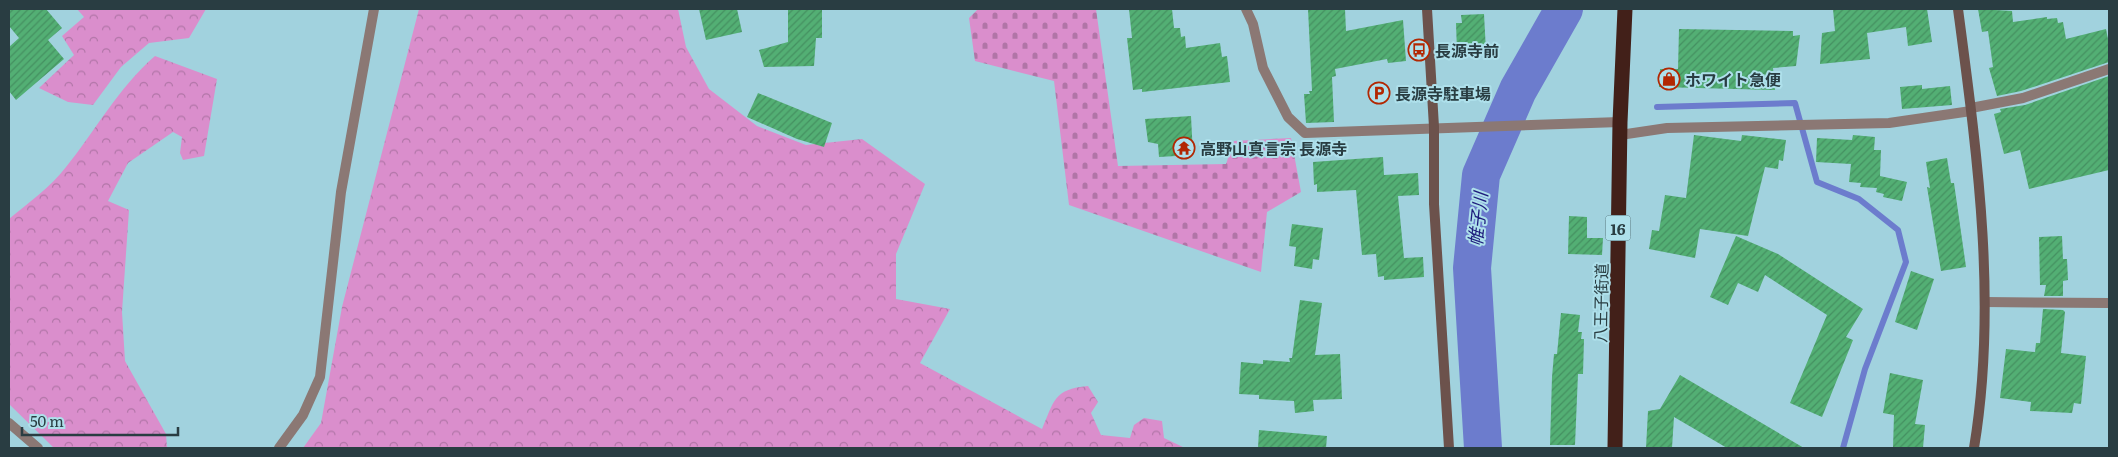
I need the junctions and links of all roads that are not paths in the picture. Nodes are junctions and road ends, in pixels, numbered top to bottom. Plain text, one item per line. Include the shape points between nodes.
1 (374, 9) edge
2 (1246, 9) edge
3 (1427, 9) edge
4 (1625, 9) edge
5 (1958, 9) edge
6 (2109, 69) edge
7 (1971, 110) junction
8 (1434, 127) junction
9 (1620, 128) junction
10 (1985, 302) junction
11 (2109, 303) edge
12 (9, 423) edge
13 (38, 448) edge
14 (279, 448) edge
15 (1449, 448) edge
16 (1615, 448) edge
17 (1974, 448) edge

1 - 14 street via 341,192 320,377 303,416
2 - 8 street via 1253,24 1263,68 1288,117 1305,133
3 - 8 street
4 - 9 highway, 八王子街道 / 16
5 - 7 street
6 - 7 street via 2023,98
7 - 9 street via 1889,123
7 - 10 street
8 - 9 street
8 - 15 street via 1434,204
9 - 16 highway, 八王子街道 / 16
10 - 11 street
10 - 17 street
12 - 13 street

